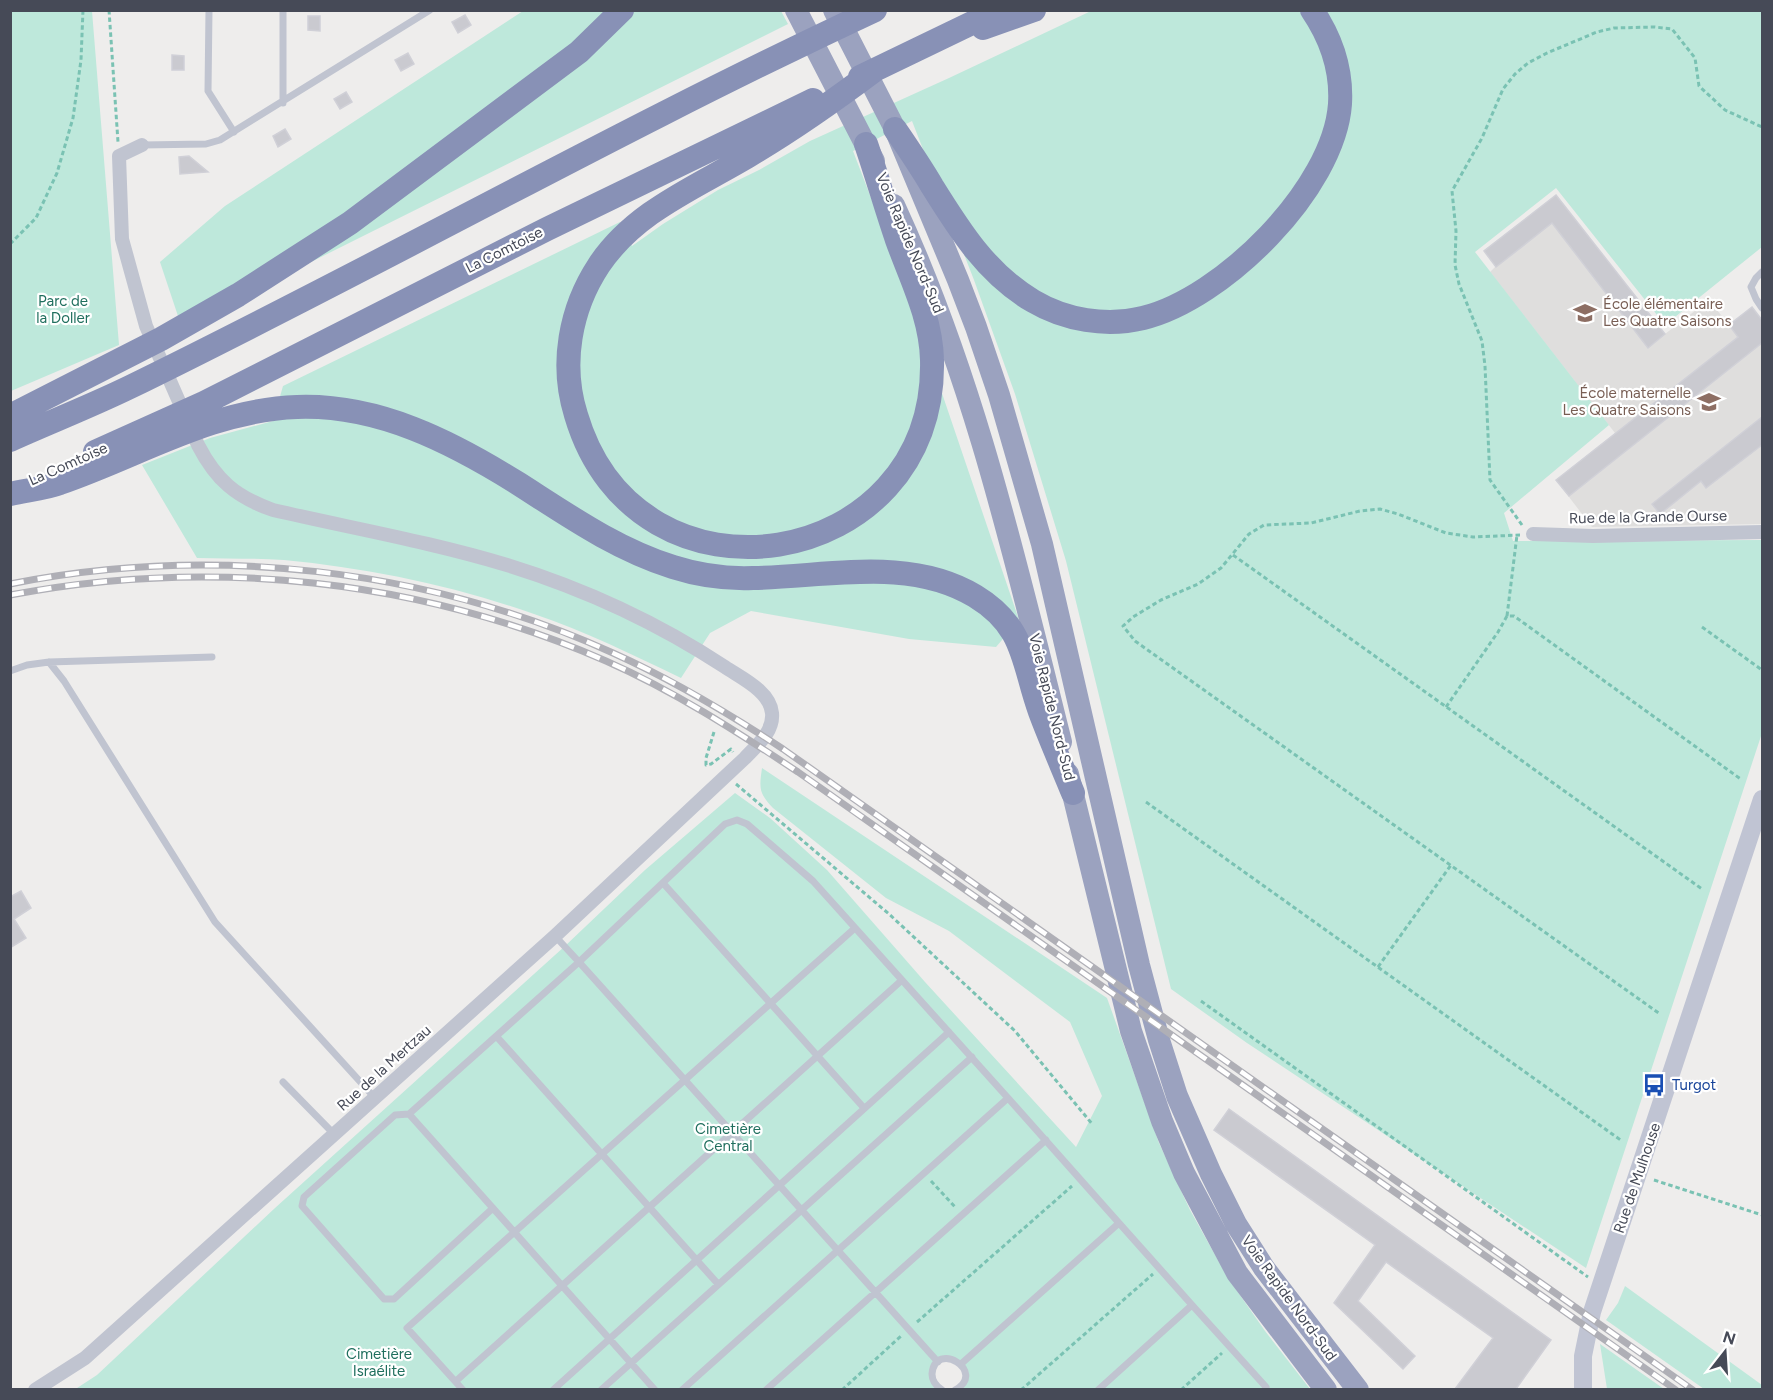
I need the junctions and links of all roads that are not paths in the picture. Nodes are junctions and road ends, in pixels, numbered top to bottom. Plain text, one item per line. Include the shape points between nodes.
1 (209, 10) edge
2 (283, 10) edge
3 (430, 10) edge
4 (622, 10) edge
5 (796, 10) edge
6 (834, 10) edge
7 (841, 10) edge
8 (874, 10) edge
9 (999, 10) edge
10 (1034, 10) edge
11 (1312, 10) edge
12 (927, 46) junction
13 (875, 70) junction
14 (283, 103) junction
15 (895, 129) junction
16 (234, 132) junction
17 (866, 144) junction
18 (142, 145) joint
19 (550, 172) junction
20 (1762, 272) edge
21 (1762, 308) edge
22 (10, 416) edge
23 (188, 421) junction
24 (10, 440) edge
25 (10, 492) edge
26 (1762, 532) edge
27 (1529, 534) road end
28 (212, 657) dead end
29 (49, 662) junction
30 (10, 671) edge
31 (1073, 793) junction
32 (1762, 799) edge
33 (663, 883) junction
34 (855, 928) junction
35 (555, 936) junction
36 (579, 962) junction
37 (902, 980) junction
38 (770, 1003) junction
39 (949, 1032) junction
40 (497, 1037) junction
41 (818, 1056) junction
42 (972, 1057) junction
43 (685, 1079) junction
44 (283, 1082) dead end
45 (375, 1098) junction
46 (1008, 1098) junction
47 (864, 1108) junction
48 (409, 1114) junction
49 (733, 1132) junction
50 (334, 1134) junction
51 (1046, 1140) junction
52 (600, 1154) junction
53 (780, 1184) junction
54 (493, 1208) junction
55 (649, 1208) junction
56 (801, 1209) junction
57 (1119, 1223) junction
58 (514, 1231) junction
59 (838, 1249) junction
60 (696, 1260) junction
61 (718, 1284) junction
62 (562, 1285) junction
63 (876, 1292) junction
64 (1192, 1305) junction
65 (609, 1338) junction
66 (938, 1362) junction
67 (631, 1363) junction
68 (961, 1364) junction
69 (456, 1381) junction
70 (937, 1388) edge
71 (1266, 1388) edge
72 (34, 1389) edge
73 (463, 1389) edge
74 (553, 1389) edge
75 (601, 1389) edge
76 (655, 1389) edge
77 (682, 1389) edge
78 (766, 1389) edge
79 (959, 1389) edge
80 (1098, 1389) edge
81 (1326, 1389) edge
82 (1358, 1389) edge
83 (1582, 1389) edge

1 - 16 lane via 208,91
2 - 14 lane
3 - 14 lane
4 - 22 highway via 579,52 350,224 152,344
5 - 17 highway, Voie Rapide Nord-Sud
6 - 15 highway, Voie Rapide Nord-Sud
7 - 19 highway
8 - 19 highway
9 - 12 highway, La Comtoise
10 - 12 highway
11 - 15 highway via 1333,50 1340,85 1337,122 1312,179 1268,236 1224,276 1178,305 1142,318 1105,322 1068,316 1033,301 1010,285 961,234
12 - 13 highway, La Comtoise
13 - 17 highway via 816,114 644,218 612,248 588,284 570,342 568,365 573,405 602,471 618,492 652,521 712,544 779,545 826,531 850,518 894,479 904,463 929,401 931,341
13 - 23 highway, La Comtoise via 547,229
14 - 16 lane
15 - 82 highway, Voie Rapide Nord-Sud via 976,327 1021,469 1048,567 1139,965 1177,1096 1236,1224 1264,1268
16 - 18 lane via 206,144
17 - 31 highway, Voie Rapide Nord-Sud via 914,247 971,400
18 - 35 street, Rue de la Mertzau via 119,156 122,239 146,326 198,445 223,483 246,499 273,510 508,566 576,589 640,618 706,655 767,700 773,715 769,730 745,758
19 - 24 highway via 300,303 130,387
20 - 21 lane via 1751,288
23 - 25 highway via 57,484
23 - 31 highway via 298,407 371,415 445,441 608,540 675,568 711,576 750,578 899,573 953,584 996,611 1012,629
26 - 27 street, Rue de la Grande Ourse
28 - 29 lane
29 - 30 lane
29 - 45 lane via 215,922
31 - 81 highway, Voie Rapide Nord-Sud via 1131,1031 1184,1173 1238,1273
32 - 83 main road, Rue de Mulhouse via 1587,1329
33 - 34 lane via 725,824 736,820 747,824 813,882
33 - 36 lane
33 - 38 lane
34 - 37 lane
34 - 38 lane
35 - 36 lane
35 - 45 street, Rue de la Mertzau
36 - 40 lane
36 - 43 lane
37 - 39 lane
37 - 41 lane
38 - 41 lane
38 - 43 lane
39 - 42 lane
39 - 47 lane
40 - 48 lane
40 - 52 lane
41 - 47 lane
41 - 49 lane
42 - 46 lane
42 - 56 lane
43 - 49 lane
43 - 52 lane
44 - 50 lane
45 - 50 street, Rue de la Mertzau
46 - 51 lane
46 - 59 lane
47 - 53 lane
48 - 54 lane
48 - 54 lane via 395,1115 304,1197 302,1206 384,1299 394,1299
49 - 53 lane
49 - 55 lane
50 - 72 street, Rue de la Mertzau via 85,1358
51 - 57 lane
51 - 63 lane
52 - 55 lane
52 - 58 lane
53 - 56 lane
53 - 60 lane
54 - 58 lane
55 - 60 lane
55 - 62 lane
56 - 59 lane
56 - 61 lane
57 - 64 lane
57 - 68 lane
58 - 62 lane
58 - 69 lane via 407,1328
59 - 63 lane
59 - 77 lane
60 - 61 lane
60 - 65 lane
61 - 67 lane
62 - 65 lane
62 - 69 lane
63 - 66 lane
63 - 78 lane
64 - 71 lane
64 - 80 lane
65 - 67 lane
65 - 74 lane
66 - 68 lane via 945,1358
66 - 70 lane via 932,1370
67 - 75 lane
67 - 76 lane
68 - 79 lane via 965,1372
69 - 73 lane

